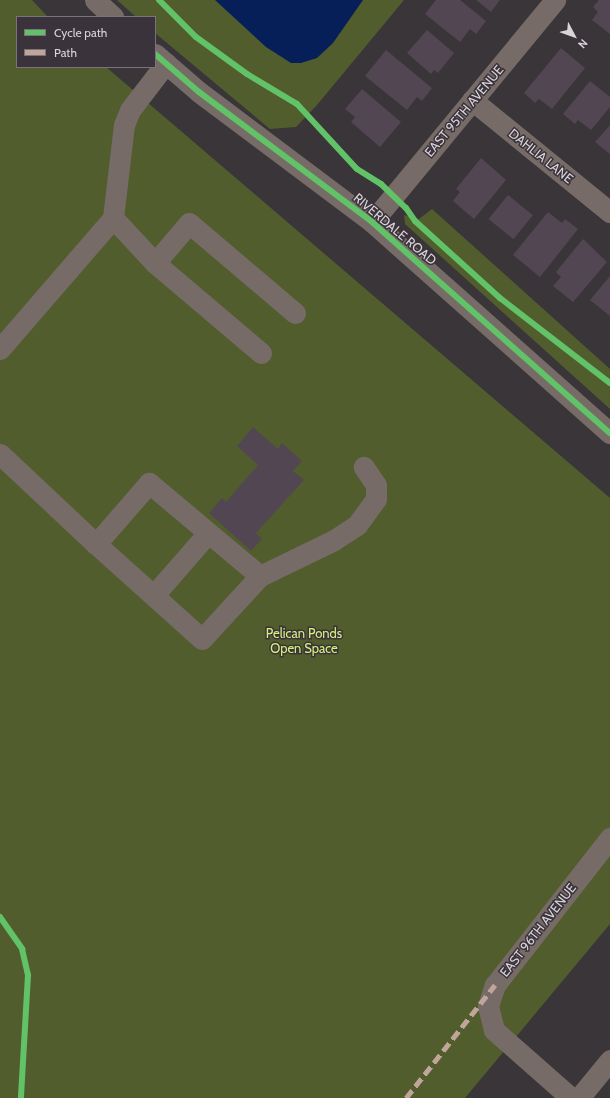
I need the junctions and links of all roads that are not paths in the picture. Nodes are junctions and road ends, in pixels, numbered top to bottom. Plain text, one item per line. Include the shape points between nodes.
1 (95, 0) edge
2 (555, 0) edge
3 (112, 16) edge
4 (161, 59) edge
5 (156, 68) edge
6 (472, 100) junction
7 (610, 212) edge
8 (113, 218) junction
9 (372, 222) junction
10 (155, 263) junction
11 (295, 313) dead end
12 (0, 349) edge
13 (261, 353) dead end
14 (610, 433) edge
15 (0, 454) edge
16 (364, 467) dead end
17 (208, 533) junction
18 (96, 544) junction
19 (260, 576) junction
20 (154, 595) junction
21 (610, 838) edge
22 (610, 1060) edge
23 (571, 1098) edge
24 (579, 1098) edge

1 - 3 street
2 - 6 street, EAST 95TH AVENUE
4 - 9 street, RIVERDALE ROAD via 200,92
5 - 8 street via 130,110 121,136
6 - 7 street, DAHLIA LANE
6 - 9 street, EAST 95TH AVENUE
8 - 10 street
8 - 12 street
9 - 14 street, RIVERDALE ROAD
10 - 11 street via 189,223
10 - 13 street
15 - 18 street
16 - 19 street via 376,485 376,499 357,525 334,540
17 - 18 street via 149,482
17 - 19 street
17 - 20 street
18 - 20 street
19 - 20 street via 202,639
21 - 23 street, EAST 96TH AVENUE via 495,985 488,1006 494,1030
22 - 24 street

